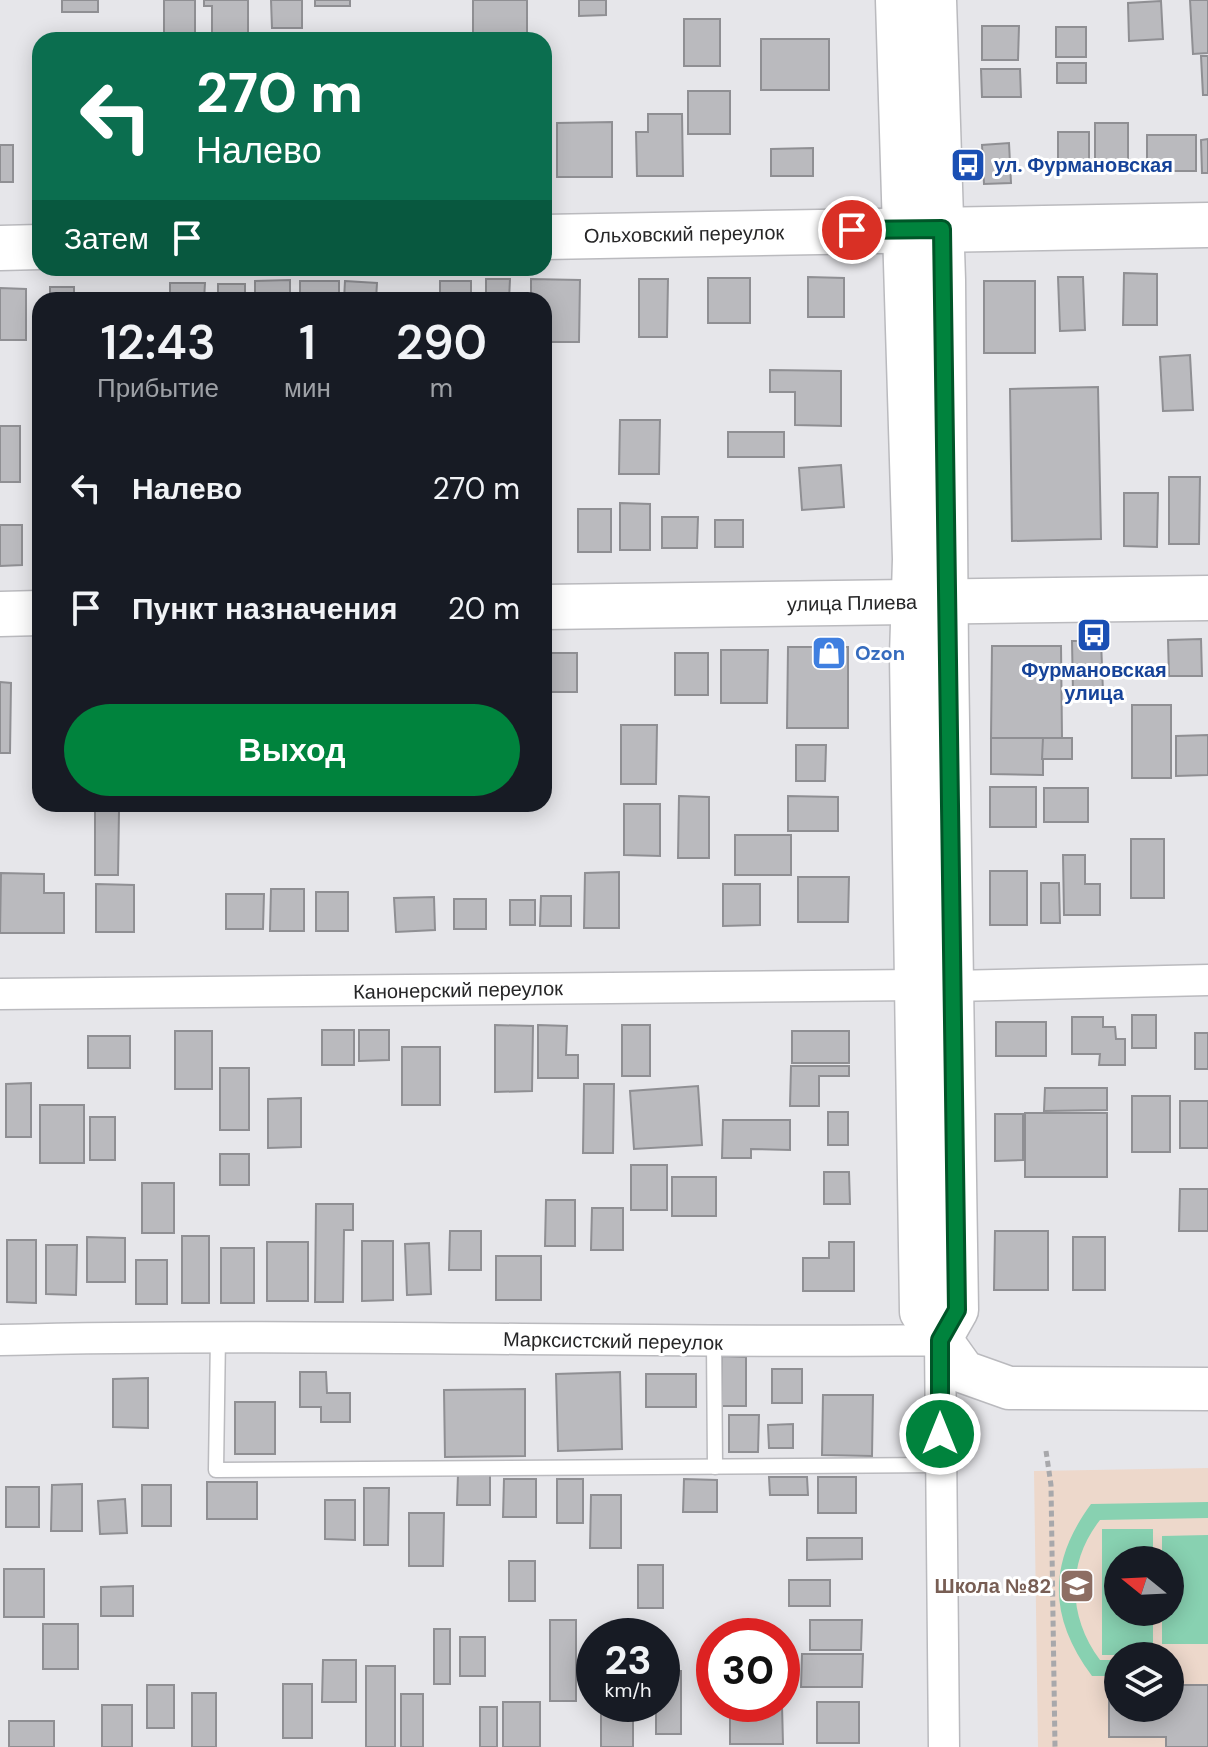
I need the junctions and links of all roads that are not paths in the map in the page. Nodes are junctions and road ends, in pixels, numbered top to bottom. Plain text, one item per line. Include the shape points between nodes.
1 (897, 0) edge
2 (935, 0) edge
3 (1208, 225) edge
4 (923, 229) junction
5 (552, 237) edge
6 (32, 247) edge
7 (0, 248) edge
8 (1208, 598) edge
9 (930, 602) junction
10 (552, 607) edge
11 (32, 613) edge
12 (0, 614) edge
13 (1208, 980) edge
14 (934, 986) junction
15 (0, 994) edge
16 (218, 1334) junction
17 (0, 1340) edge
18 (940, 1340) junction
19 (714, 1343) junction
20 (1208, 1389) edge
21 (940, 1465) junction
22 (715, 1467) junction
23 (944, 1747) edge

1 - 4 street
2 - 4 street
3 - 4 main road, Ольховский переулок
4 - 5 main road, Ольховский переулок
4 - 9 street
6 - 7 main road
8 - 9 main road, улица Плиева
9 - 10 main road, улица Плиева
9 - 14 street
11 - 12 main road
13 - 14 street, Канонерский переулок
14 - 15 street, Канонерский переулок
14 - 18 street via 921,1312
16 - 17 street, Марксистский переулок
16 - 19 street, Марксистский переулок
16 - 22 lane via 216,1470
18 - 19 street, Марксистский переулок
18 - 20 street via 964,1372 1009,1388
18 - 21 street
19 - 22 lane
21 - 22 lane
21 - 23 street

